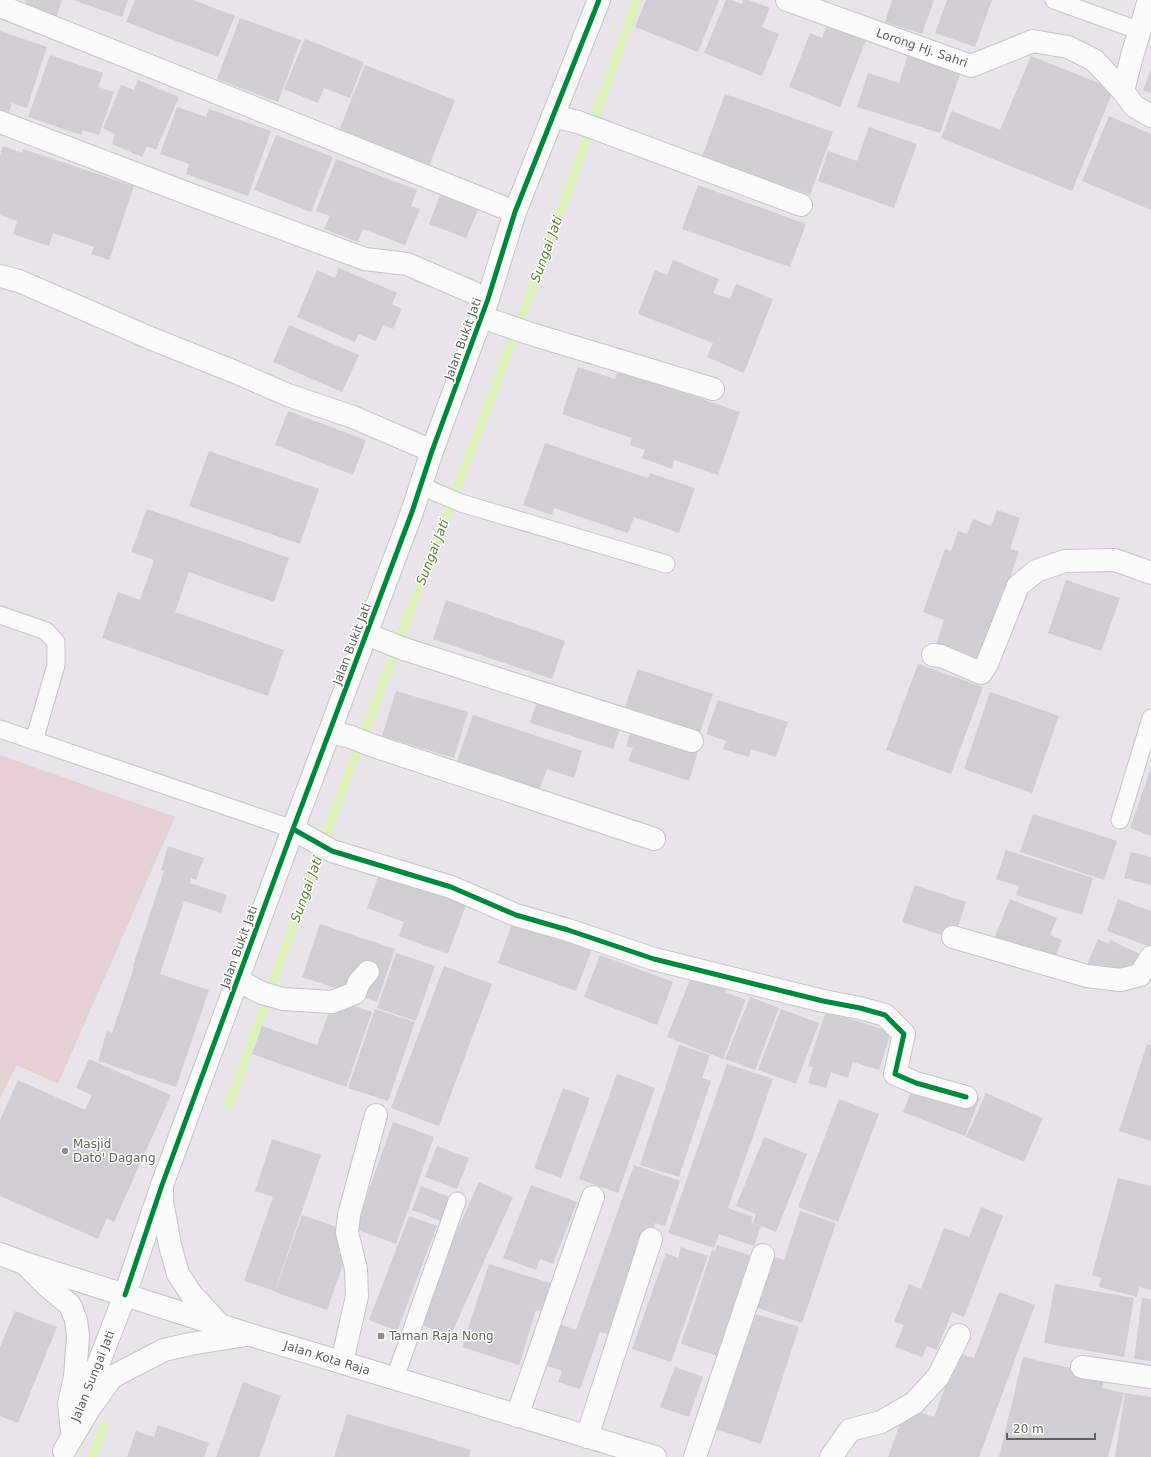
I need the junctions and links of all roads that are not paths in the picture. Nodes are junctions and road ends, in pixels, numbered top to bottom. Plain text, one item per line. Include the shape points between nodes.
1 (599, 0) edge
2 (786, 0) edge
3 (1054, 0) edge
4 (1149, 0) edge
5 (0, 6) edge
6 (1140, 31) junction
7 (1123, 91) junction
8 (554, 116) junction
9 (1151, 116) edge
10 (0, 122) edge
11 (801, 205) dead end
12 (515, 212) junction
13 (0, 276) edge
14 (485, 308) junction
15 (713, 389) dead end
16 (432, 451) junction
17 (421, 486) junction
18 (666, 564) dead end
19 (1151, 573) edge
20 (0, 615) edge
21 (385, 642) junction
22 (933, 655) dead end
23 (1151, 718) edge
24 (0, 729) edge
25 (330, 732) junction
26 (34, 740) junction
27 (692, 741) dead end
28 (1120, 820) dead end
29 (301, 834) junction
30 (654, 839) dead end
31 (953, 937) dead end
32 (1151, 957) edge
33 (368, 972) dead end
34 (237, 980) junction
35 (966, 1097) dead end
36 (376, 1115) dead end
37 (162, 1185) junction
38 (593, 1197) dead end
39 (457, 1201) dead end
40 (651, 1239) dead end
41 (0, 1254) edge
42 (763, 1255) dead end
43 (24, 1263) junction
44 (125, 1295) junction
45 (221, 1325) junction
46 (251, 1335) junction
47 (959, 1335) dead end
48 (342, 1362) junction
49 (1082, 1367) dead end
50 (1151, 1377) edge
51 (395, 1378) junction
52 (517, 1416) junction
53 (72, 1431) junction
54 (599, 1446) edge
55 (63, 1454) edge
56 (655, 1457) edge
57 (695, 1457) edge
58 (830, 1457) edge

1 - 8 street, Jalan Bukit Jati
2 - 7 street, Lorong Hj. Sahri via 971,66 1033,41 1068,47 1094,60
3 - 6 lane
4 - 6 street
5 - 12 street
6 - 7 street
7 - 9 street, Lorong Hj. Sahri via 1134,106
8 - 11 street via 578,122
8 - 12 street, Jalan Bukit Jati
10 - 14 street via 365,259 407,264
12 - 14 street, Jalan Bukit Jati
13 - 16 street via 288,395 353,417
14 - 15 street via 505,324 528,333
14 - 16 street, Jalan Bukit Jati
16 - 17 street, Jalan Bukit Jati
17 - 18 lane via 461,503
17 - 21 street, Jalan Bukit Jati via 412,512
19 - 22 street via 1115,560 1065,561 1036,571 1018,586 981,673 942,656
20 - 26 lane via 46,631 56,642 56,664
21 - 25 street, Jalan Bukit Jati
21 - 27 street
23 - 28 lane
24 - 26 lane
25 - 29 street, Jalan Bukit Jati
25 - 30 street
26 - 29 lane
29 - 34 street, Jalan Bukit Jati
29 - 35 street via 332,851 451,887 516,914 654,959 885,1015 904,1034 895,1074 916,1083
31 - 32 street via 1088,976 1120,980 1140,975
33 - 34 street via 359,982 354,994 332,1002 272,996
34 - 37 street, Jalan Bukit Jati
36 - 48 street via 349,1215 347,1232 356,1269 357,1296
37 - 44 street, Jalan Bukit Jati
37 - 45 street via 162,1201 178,1274 192,1295
38 - 52 street
39 - 51 lane
40 - 54 street
41 - 43 street, Jalan Kota Raja
42 - 57 street
43 - 44 street, Jalan Kota Raja
43 - 53 street via 70,1305 76,1320 78,1336 75,1378 69,1404
44 - 45 street, Jalan Kota Raja
44 - 53 street, Jalan Sungai Jati
45 - 46 street, Jalan Kota Raja
46 - 48 street, Jalan Kota Raja
46 - 55 street via 164,1350 112,1378 89,1409
47 - 58 street via 938,1376 914,1403 881,1422 850,1430
48 - 51 street, Jalan Kota Raja
49 - 50 street
51 - 52 street, Jalan Kota Raja
52 - 54 street, Jalan Kota Raja
53 - 55 street, Jalan Sungai Jati
54 - 56 street, Jalan Kota Raja

